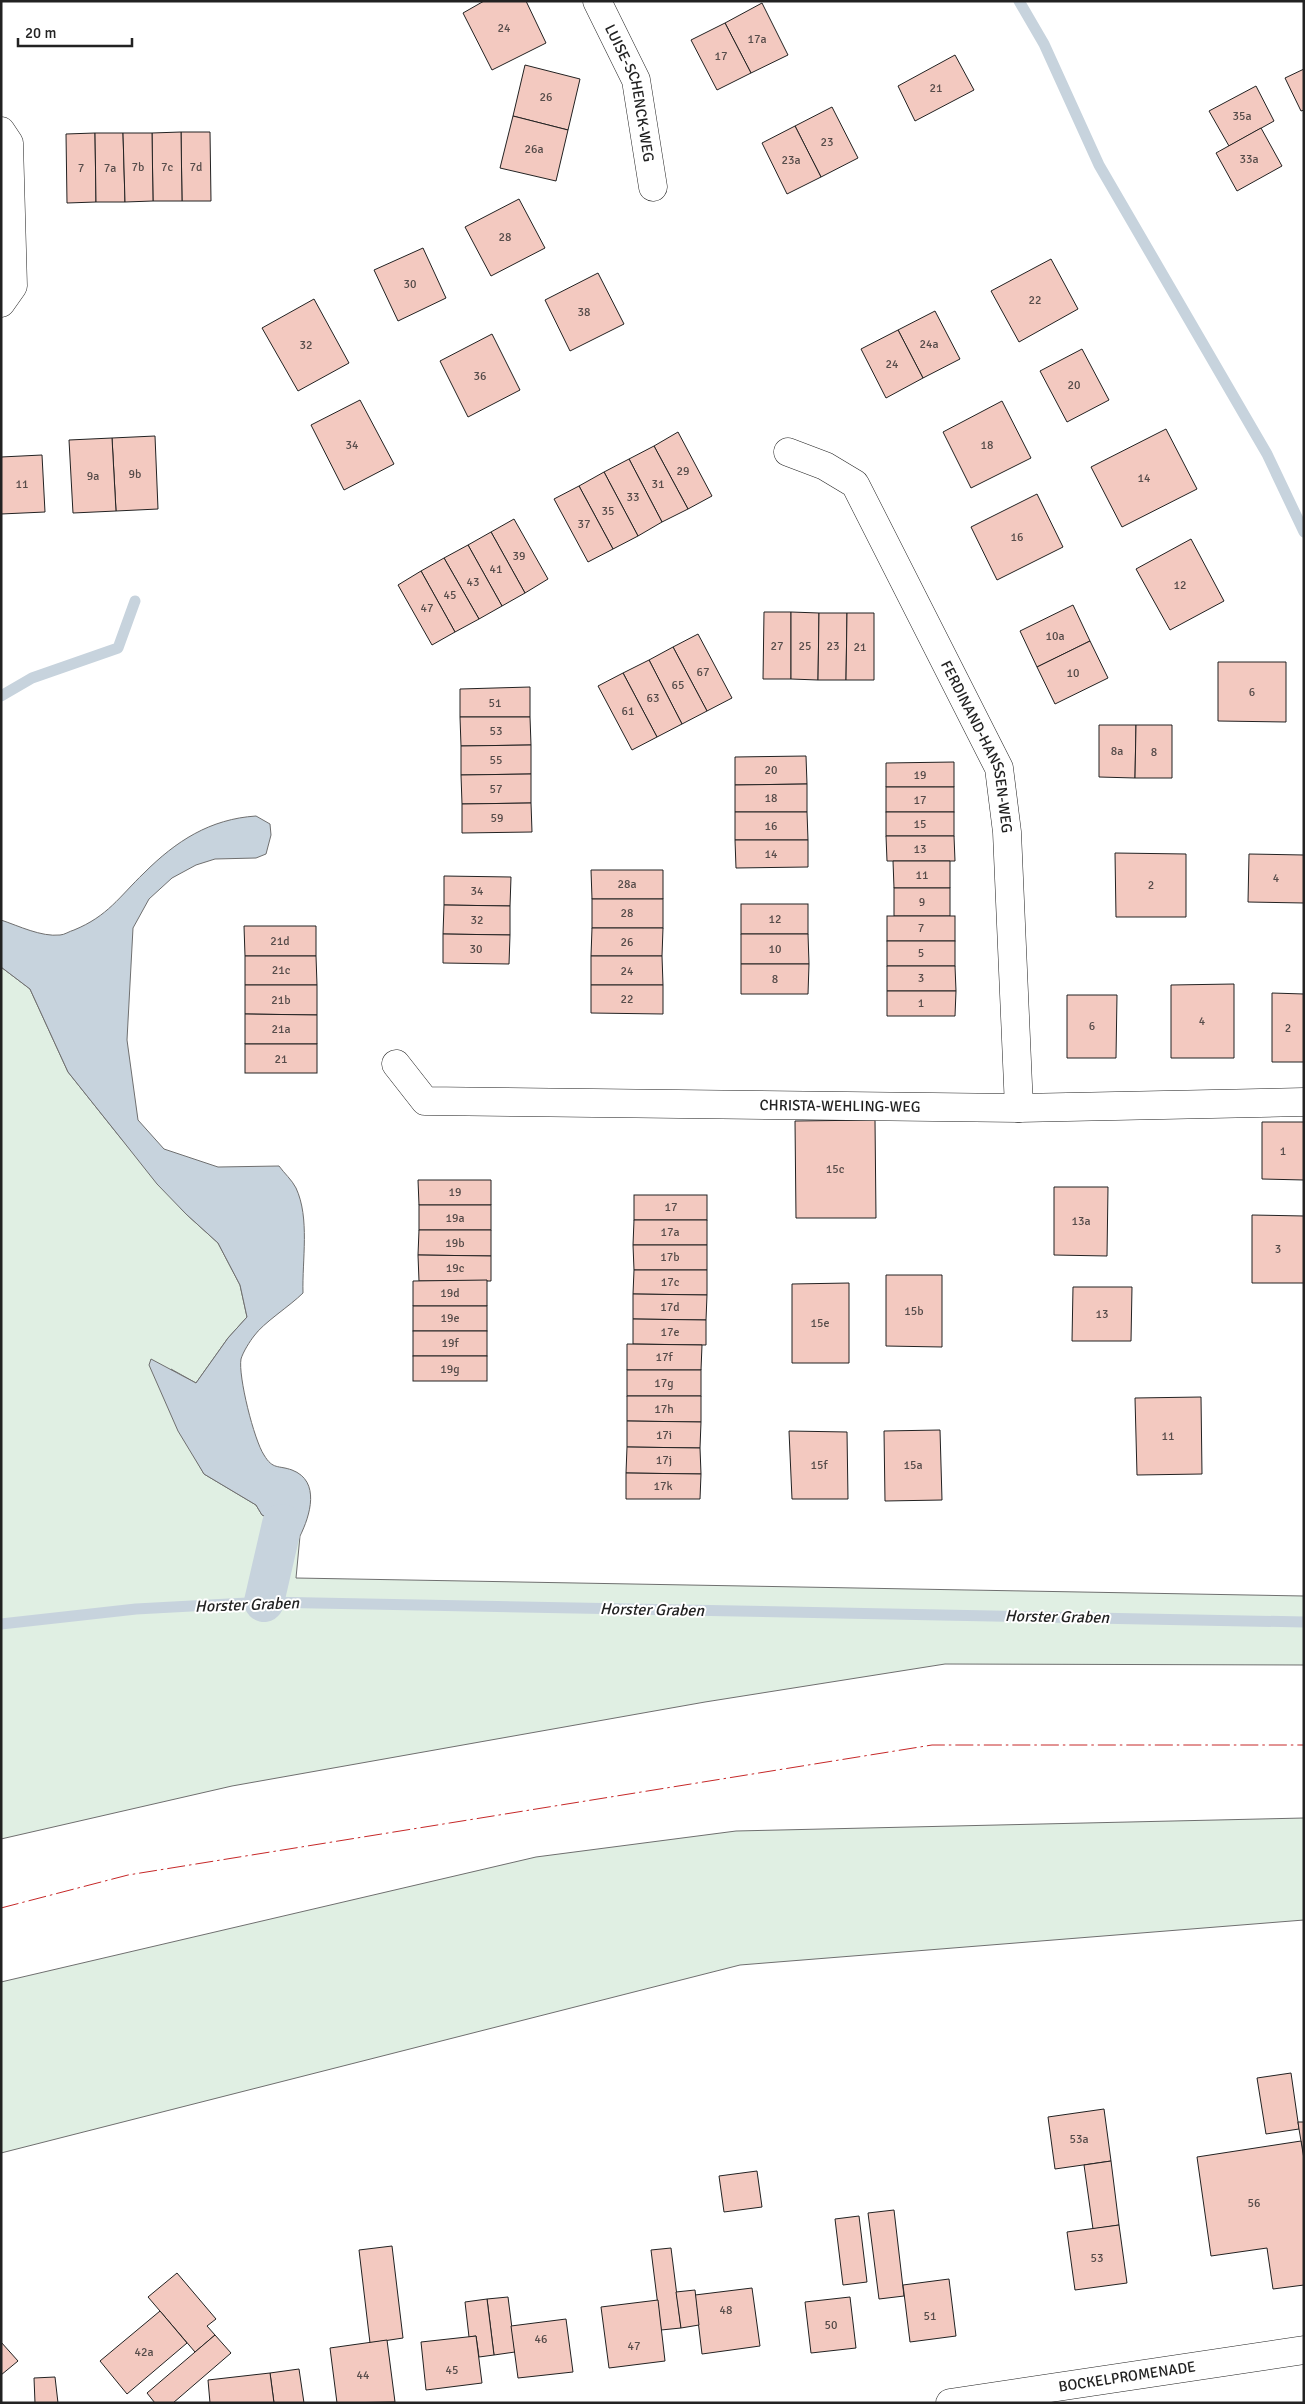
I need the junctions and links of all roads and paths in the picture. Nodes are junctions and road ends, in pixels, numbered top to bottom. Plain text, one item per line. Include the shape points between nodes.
1 (598, 1) edge
2 (1, 130) edge
3 (653, 187) dead end
4 (1, 303) edge
5 (788, 452) dead end
6 (396, 1064) dead end
7 (1304, 1102) edge
8 (1019, 1108) junction
9 (1304, 2350) edge
10 (950, 2403) edge

1 - 3 street, LUISE-SCHENCK-WEG via 636,80
2 - 4 street via 9,143 13,286
5 - 8 street, FERDINAND-HANSSEN-WEG via 825,466 855,484 999,768 1007,832
6 - 8 street, CHRISTA-WEHLING-WEG via 425,1101
7 - 8 street, CHRISTA-WEHLING-WEG
9 - 10 street, BOCKELPROMENADE

